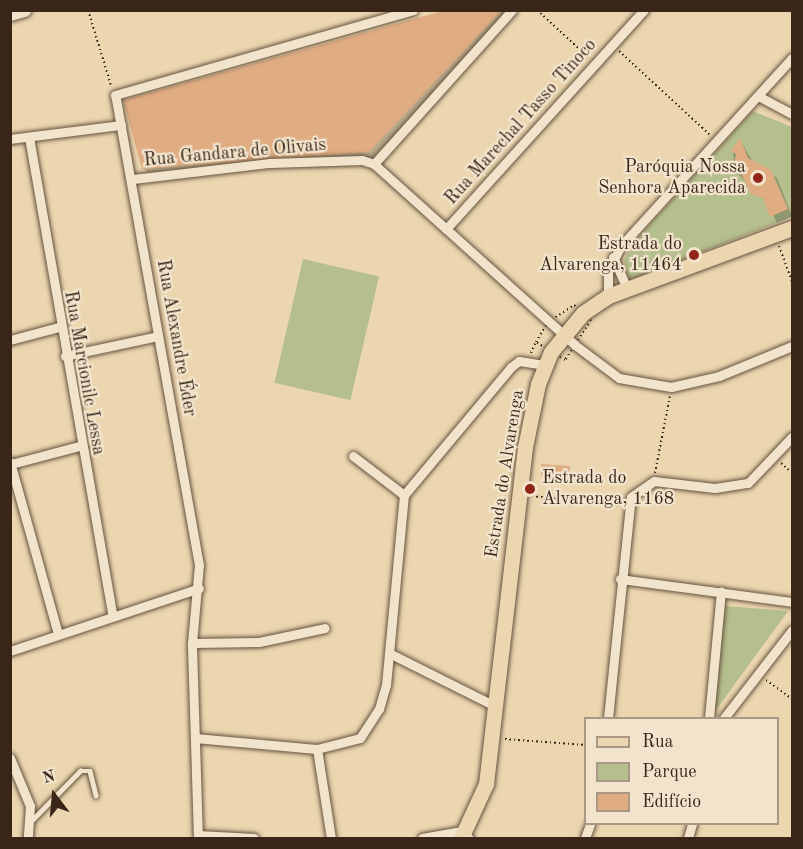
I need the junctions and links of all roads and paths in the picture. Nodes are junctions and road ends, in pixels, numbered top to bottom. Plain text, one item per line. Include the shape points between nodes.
1 (24, 10) edge
2 (88, 10) edge
3 (413, 10) edge
4 (512, 10) edge
5 (537, 10) edge
6 (644, 10) edge
7 (10, 14) edge
8 (389, 14) edge
9 (613, 45) junction
10 (792, 58) edge
11 (596, 64) junction
12 (115, 95) junction
13 (760, 98) junction
14 (792, 114) edge
15 (121, 125) junction
16 (29, 136) junction
17 (10, 140) edge
18 (718, 142) junction
19 (374, 164) junction
20 (133, 179) junction
21 (792, 228) edge
22 (446, 229) junction
23 (775, 235) junction
24 (613, 257) junction
25 (792, 282) edge
26 (627, 289) junction
27 (608, 296) junction
28 (59, 327) junction
29 (564, 334) junction
30 (159, 336) junction
31 (10, 340) edge
32 (536, 342) dead end
33 (792, 346) edge
34 (65, 356) junction
35 (528, 361) junction
36 (544, 365) junction
37 (671, 387) junction
38 (792, 437) edge
39 (79, 446) junction
40 (353, 456) dead end
41 (776, 459) junction
42 (11, 463) edge
43 (792, 473) edge
44 (654, 482) junction
45 (518, 494) junction
46 (404, 495) junction
47 (627, 506) junction
48 (620, 579) junction
49 (199, 588) junction
50 (721, 591) junction
51 (792, 602) edge
52 (112, 615) junction
53 (325, 628) dead end
54 (792, 630) edge
55 (58, 634) junction
56 (192, 644) junction
57 (10, 651) edge
58 (389, 653) junction
59 (759, 675) junction
60 (792, 699) edge
61 (495, 706) junction
62 (608, 717) edge
63 (709, 717) edge
64 (725, 717) edge
65 (195, 738) junction
66 (493, 738) junction
67 (584, 745) edge
68 (317, 749) junction
69 (10, 758) edge
70 (96, 795) dead end
71 (32, 820) junction
72 (198, 837) edge
73 (465, 837) edge
74 (28, 838) edge
75 (255, 838) edge
76 (331, 838) edge
77 (422, 838) edge

1 - 7 street
2 - 12 path
3 - 8 street
4 - 19 street
5 - 11 path
6 - 9 street, Rua Marechal Tasso Tinoco
8 - 12 street
9 - 11 street, Rua Marechal Tasso Tinoco
9 - 18 path
10 - 13 street
11 - 22 street, Rua Marechal Tasso Tinoco
12 - 15 street, Rua Alexandre Éder
13 - 14 street
13 - 18 street
15 - 16 street
15 - 20 street, Rua Alexandre Éder
16 - 17 street
16 - 28 street, Rua Marcionilc Lessa
18 - 24 street
19 - 20 street, Rua Gandara de Olivais via 313,160
19 - 22 street
20 - 30 street, Rua Alexandre Éder
21 - 23 main road, Estrada do Alvarenga
22 - 29 street
23 - 25 path
23 - 26 main road, Estrada do Alvarenga
24 - 26 street
24 - 27 street
26 - 27 main road, Estrada do Alvarenga
27 - 29 main road, Estrada do Alvarenga
28 - 31 street
28 - 34 street, Rua Marcionilc Lessa
29 - 36 main road, Estrada do Alvarenga
29 - 37 street via 620,378
30 - 34 street
30 - 49 street, Rua Alexandre Éder
32 - 35 path
33 - 37 street via 719,376
34 - 39 street, Rua Marcionilc Lessa
35 - 36 street
35 - 46 street via 510,366
36 - 45 main road, Estrada do Alvarenga
37 - 44 path
38 - 41 street
39 - 42 street
39 - 52 street, Rua Marcionilc Lessa
40 - 46 street
41 - 43 path
41 - 44 street via 748,483 731,488
42 - 55 street
44 - 47 street via 640,488
45 - 47 path
45 - 61 main road, Estrada do Alvarenga
46 - 58 street
47 - 48 street
48 - 50 street
48 - 62 street
49 - 52 street
49 - 56 street, Rua Alexandre Éder
50 - 51 street
50 - 63 street
52 - 55 street
53 - 56 street via 259,642
54 - 59 street
55 - 57 street
56 - 65 street, Rua Alexandre Éder
58 - 61 street
58 - 68 street via 384,693 369,727 348,744
59 - 60 path
59 - 64 street
61 - 66 main road, Estrada do Alvarenga
65 - 68 street
65 - 72 street, Rua Alexandre Éder
66 - 67 path
66 - 73 main road, Estrada do Alvarenga via 486,784
68 - 76 street
69 - 71 street
70 - 71 lane via 90,771 80,771
71 - 74 street
72 - 75 street
73 - 77 street

